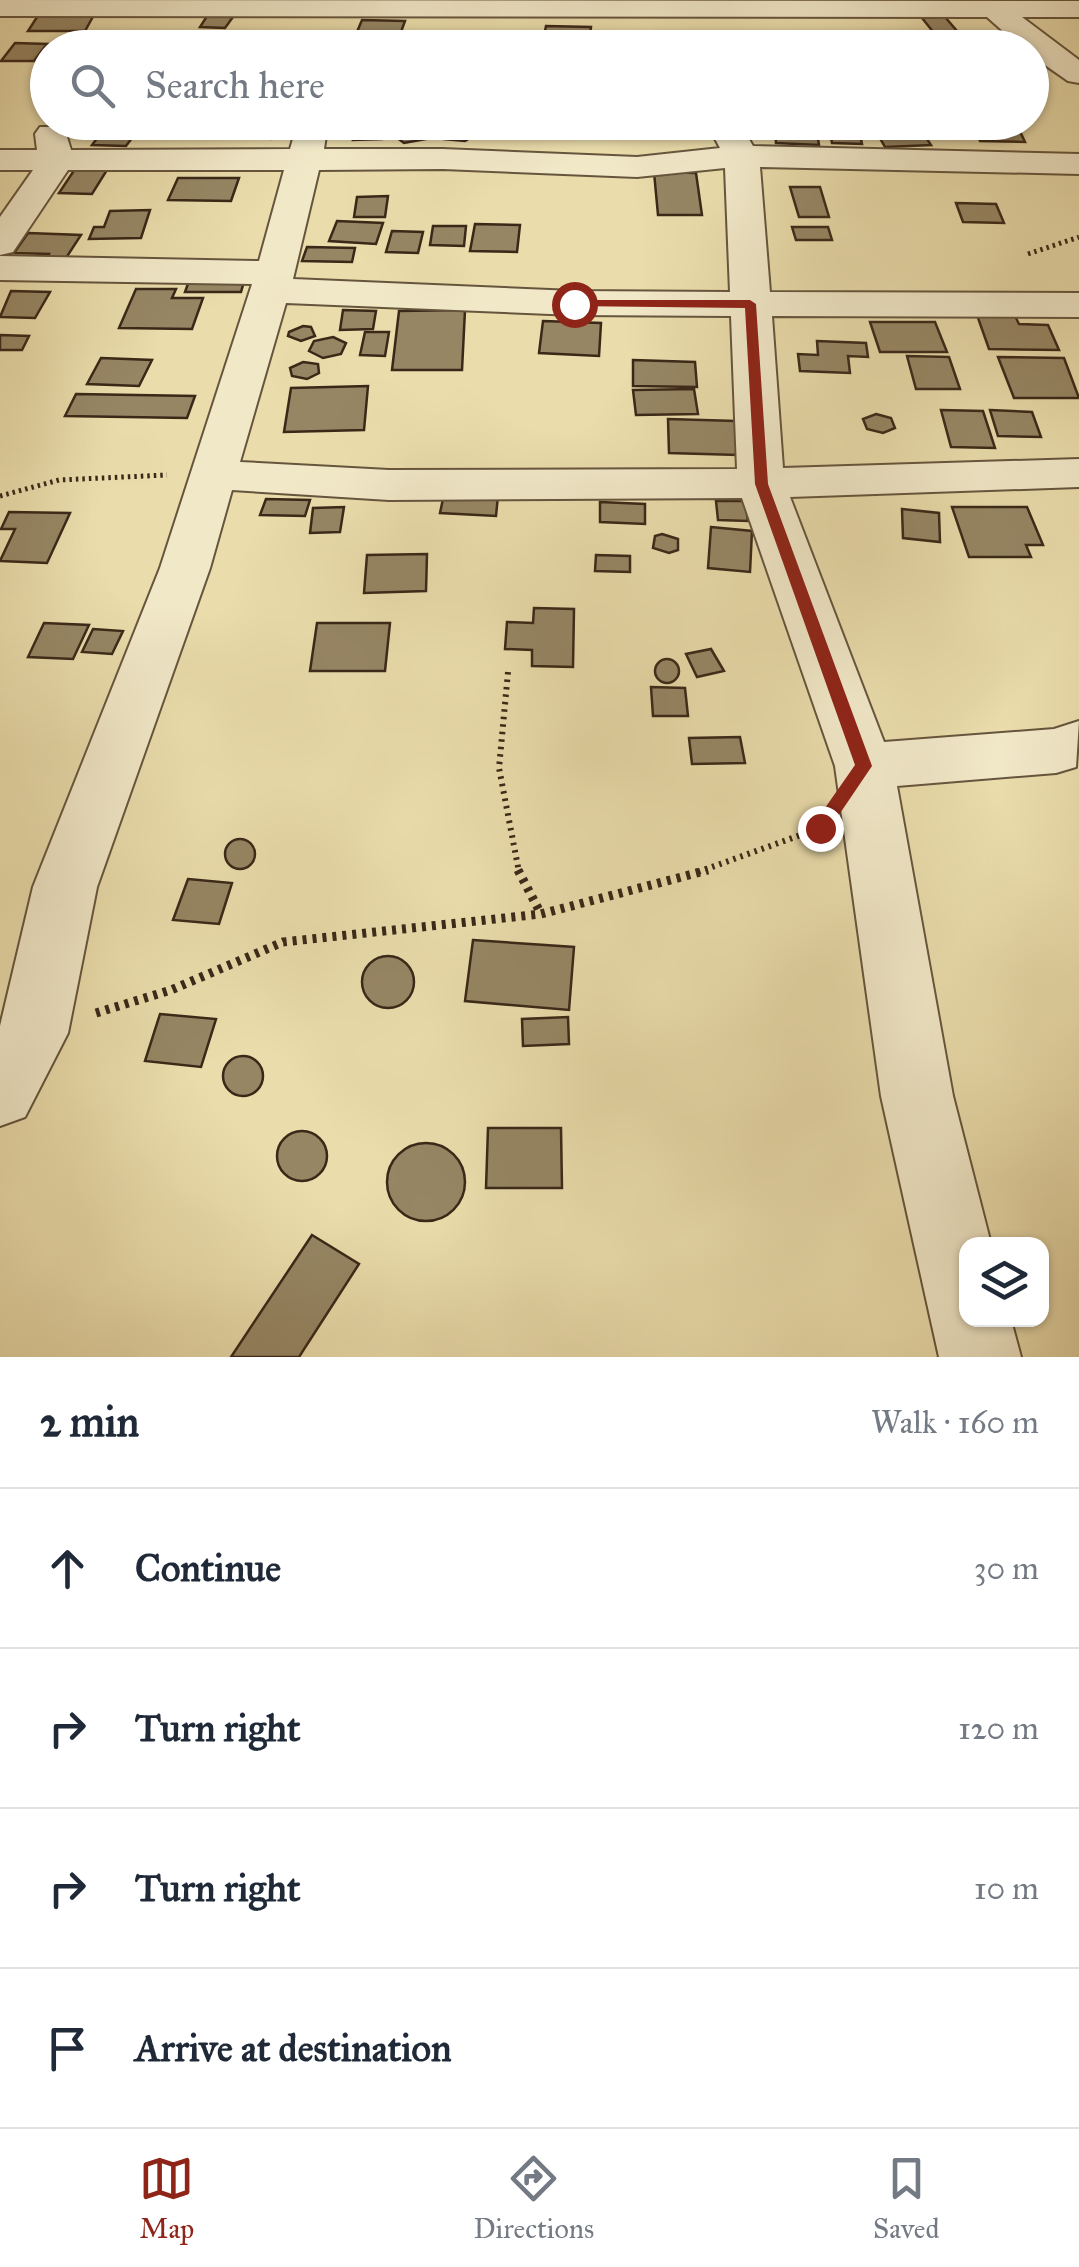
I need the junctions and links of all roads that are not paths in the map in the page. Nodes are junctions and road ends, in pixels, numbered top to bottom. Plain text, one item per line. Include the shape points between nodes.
1 (897, 4) edge
2 (988, 4) edge
3 (0, 8) edge
4 (1079, 9) edge
5 (113, 14) edge
6 (770, 30) edge
7 (1022, 30) edge
8 (1049, 51) edge
9 (1079, 74) edge
10 (50, 140) edge
11 (729, 140) edge
12 (732, 140) edge
13 (746, 140) edge
14 (310, 141) edge
15 (0, 160) edge
16 (58, 160) junction
17 (1079, 164) edge
18 (0, 244) edge
19 (0, 268) edge
20 (272, 282) junction
21 (750, 304) junction
22 (1079, 305) edge
23 (1079, 473) edge
24 (213, 476) junction
25 (762, 484) junction
26 (1079, 743) edge
27 (864, 766) junction
28 (0, 1093) edge
29 (959, 1272) edge
30 (973, 1327) edge
31 (980, 1357) edge

1 - 2 street
1 - 5 street via 343,21
1 - 6 street
2 - 4 street
2 - 7 street
3 - 5 street
8 - 9 street
10 - 16 street
11 - 14 street via 637,167 443,159
12 - 21 street
13 - 17 street
14 - 16 street
14 - 20 street
15 - 16 street
16 - 18 street
19 - 20 street
20 - 21 street via 574,304
20 - 24 street
21 - 22 street
21 - 25 street
23 - 25 street
24 - 25 street via 389,485
24 - 28 street via 65,887 33,1032
25 - 27 street
26 - 27 street via 1056,751
27 - 29 street via 917,1096
30 - 31 street

